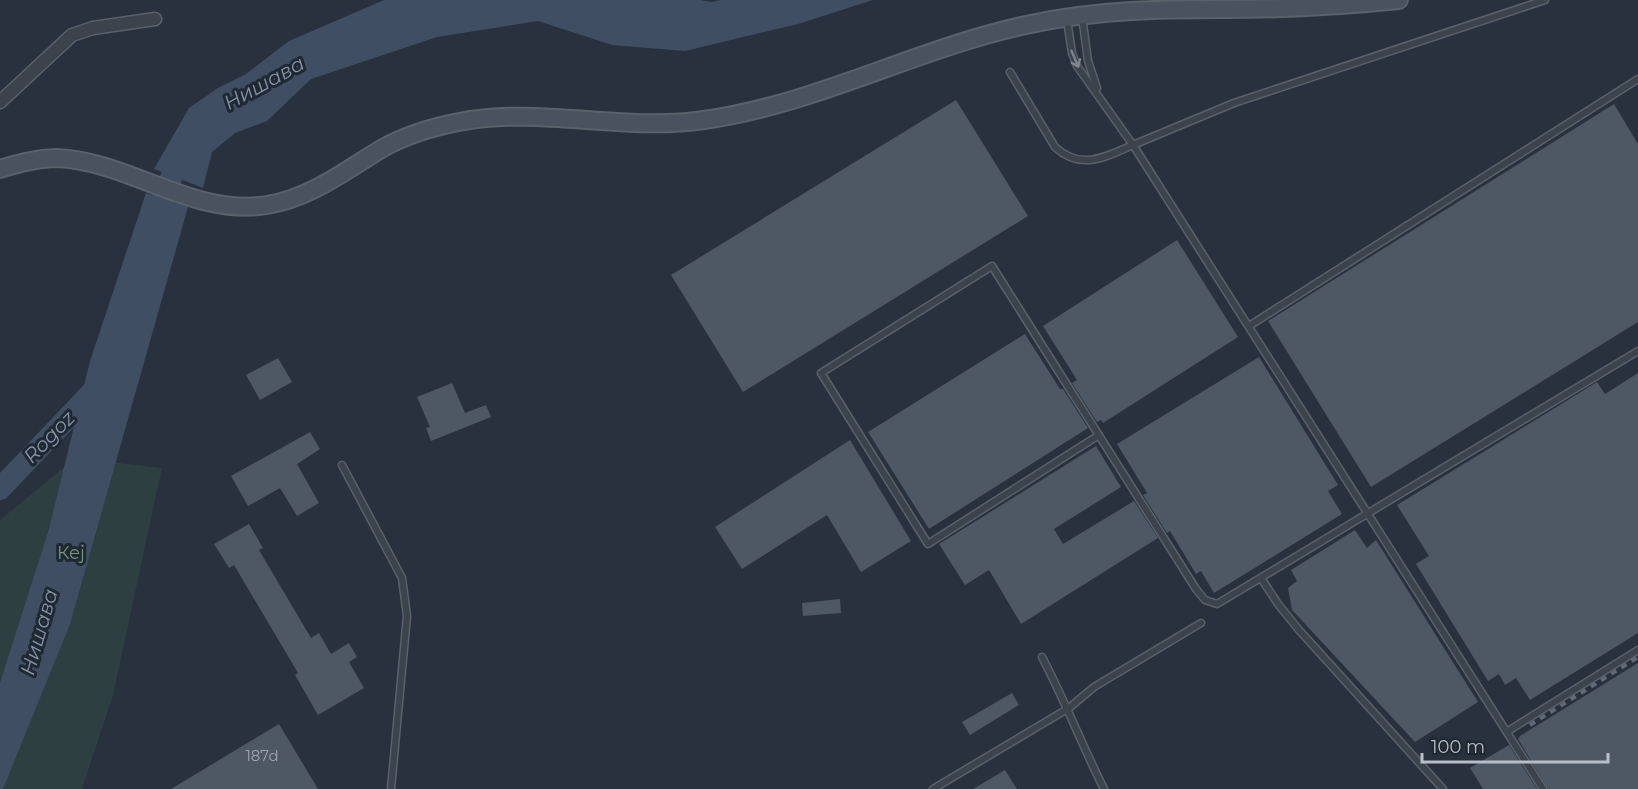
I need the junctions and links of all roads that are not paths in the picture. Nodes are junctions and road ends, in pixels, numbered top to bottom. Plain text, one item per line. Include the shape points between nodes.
1 (1399, 0) edge
2 (1545, 0) edge
3 (1074, 16) junction
4 (155, 19) dead end
5 (1010, 72) dead end
6 (1638, 79) edge
7 (1100, 94) junction
8 (0, 102) edge
9 (1133, 145) junction
10 (0, 169) edge
11 (1249, 326) junction
12 (1638, 351) edge
13 (1099, 435) junction
14 (342, 465) dead end
15 (1370, 514) junction
16 (1261, 578) junction
17 (1201, 622) dead end
18 (1638, 650) edge
19 (1042, 657) dead end
20 (1069, 708) junction
21 (1508, 731) junction
22 (391, 789) edge
23 (933, 789) edge
24 (1104, 789) edge
25 (1443, 789) edge
26 (1543, 789) edge

1 - 3 main road
2 - 9 lane via 1234,103
3 - 7 lane
3 -> 7 lane via 1072,53 1083,75
3 - 10 main road via 972,39 791,102 727,117 661,124 506,117 440,126 387,146 329,182 268,205 233,206 188,196 103,166 53,158
4 - 8 street via 72,35
5 - 9 lane via 1055,147 1065,156 1081,161 1096,159
6 - 11 lane
7 - 9 lane
9 - 11 lane
11 - 15 lane
12 - 15 lane
13 - 13 lane via 928,544 821,374 992,266
13 - 16 lane via 1205,600 1217,604
14 - 22 lane via 402,578 407,616
15 - 16 lane
15 - 21 lane
16 - 25 lane via 1299,630
17 - 20 lane via 1094,687
18 - 21 lane
19 - 20 lane
20 - 23 lane
20 - 24 lane
21 - 26 lane

